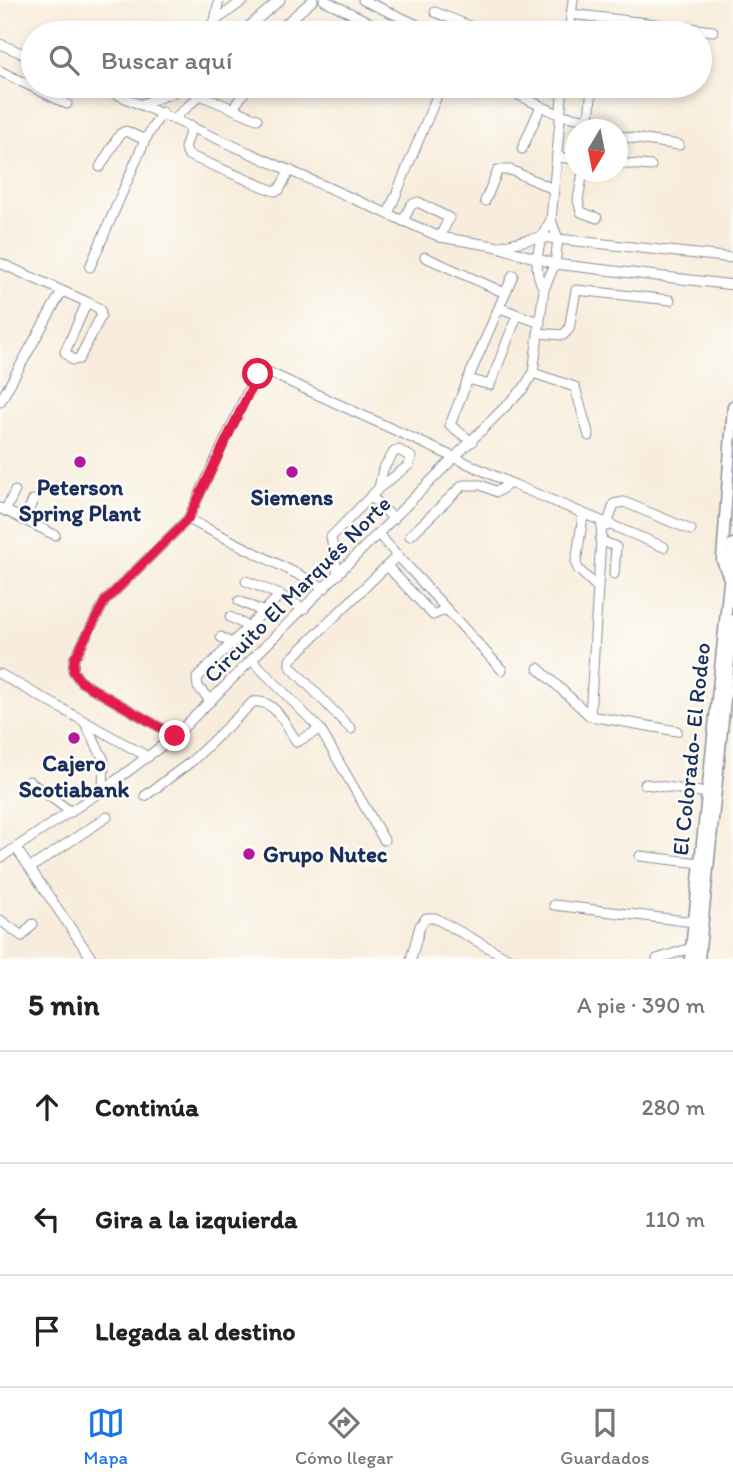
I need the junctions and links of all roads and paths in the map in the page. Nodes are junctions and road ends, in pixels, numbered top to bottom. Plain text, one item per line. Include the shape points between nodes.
1 (219, 0) edge
2 (244, 0) edge
3 (279, 0) edge
4 (313, 0) edge
5 (324, 0) edge
6 (363, 0) edge
7 (573, 0) edge
8 (435, 12) dead end
9 (571, 13) junction
10 (215, 21) joint
11 (255, 21) edge
12 (289, 21) edge
13 (367, 21) edge
14 (409, 21) edge
15 (457, 21) edge
16 (570, 21) edge
17 (634, 21) edge
18 (0, 44) edge
19 (21, 53) edge
20 (0, 71) edge
21 (21, 81) edge
22 (55, 98) edge
23 (127, 98) edge
24 (155, 98) edge
25 (197, 98) edge
26 (207, 98) edge
27 (240, 98) edge
28 (435, 98) edge
29 (525, 98) edge
30 (561, 98) edge
31 (592, 98) edge
32 (67, 104) dead end
33 (142, 104) junction
34 (541, 106) junction
35 (233, 109) junction
36 (162, 112) junction
37 (560, 114) junction
38 (174, 118) junction
39 (575, 119) edge
40 (592, 119) edge
41 (257, 120) dead end
42 (192, 126) junction
43 (628, 137) edge
44 (145, 140) junction
45 (680, 145) dead end
46 (522, 149) dead end
47 (557, 157) junction
48 (565, 158) edge
49 (628, 164) edge
50 (651, 166) dead end
51 (100, 167) dead end
52 (290, 170) junction
53 (582, 182) edge
54 (553, 189) junction
55 (485, 201) dead end
56 (388, 214) junction
57 (597, 218) dead end
58 (551, 220) junction
59 (402, 221) junction
60 (440, 237) junction
61 (540, 237) junction
62 (558, 239) junction
63 (494, 246) junction
64 (425, 257) dead end
65 (733, 258) edge
66 (537, 261) junction
67 (0, 263) edge
68 (555, 264) junction
69 (90, 267) dead end
70 (513, 275) dead end
71 (733, 285) edge
72 (544, 289) junction
73 (62, 291) junction
74 (505, 293) junction
75 (670, 300) dead end
76 (87, 302) junction
77 (500, 308) junction
78 (517, 316) junction
79 (539, 328) junction
80 (533, 373) junction
81 (468, 379) junction
82 (0, 402) edge
83 (733, 406) edge
84 (589, 436) dead end
85 (472, 442) junction
86 (456, 459) junction
87 (510, 483) junction
88 (379, 488) dead end
89 (15, 491) dead end
90 (371, 496) junction
91 (33, 500) dead end
92 (3, 509) edge
93 (583, 516) junction
94 (188, 519) junction
95 (24, 520) junction
96 (394, 520) junction
97 (604, 524) junction
98 (691, 530) dead end
99 (55, 535) dead end
100 (379, 535) junction
101 (410, 536) dead end
102 (600, 540) junction
103 (733, 544) edge
104 (664, 547) dead end
105 (398, 555) junction
106 (387, 566) junction
107 (614, 574) dead end
108 (338, 575) junction
109 (729, 579) junction
110 (246, 581) dead end
111 (596, 586) junction
112 (325, 588) junction
113 (281, 595) junction
114 (239, 601) dead end
115 (304, 609) junction
116 (446, 609) junction
117 (264, 612) junction
118 (230, 617) dead end
119 (733, 620) edge
120 (248, 627) junction
121 (221, 637) dead end
122 (232, 644) junction
123 (252, 660) junction
124 (538, 668) dead end
125 (502, 670) dead end
126 (0, 674) edge
127 (733, 698) edge
128 (211, 701) junction
129 (590, 716) junction
130 (84, 722) junction
131 (320, 729) junction
132 (351, 729) dead end
133 (677, 731) dead end
134 (175, 736) junction
135 (148, 758) junction
136 (720, 767) junction
137 (29, 781) dead end
138 (645, 784) dead end
139 (103, 790) junction
140 (707, 793) junction
141 (145, 796) dead end
142 (71, 812) junction
143 (107, 817) dead end
144 (384, 840) dead end
145 (16, 848) junction
146 (640, 856) dead end
147 (0, 858) edge
148 (700, 863) junction
149 (30, 868) junction
150 (554, 905) dead end
151 (0, 920) edge
152 (694, 922) junction
153 (33, 924) dead end
154 (690, 953) edge
155 (92, 959) edge
156 (411, 959) edge
157 (509, 959) edge
158 (657, 959) edge
159 (699, 959) edge

1 - 10 street
2 - 10 street
3 - 11 street
4 - 12 street
5 - 13 street
6 - 14 street
7 - 9 street
8 - 15 street
9 - 16 street
9 - 17 street
18 - 19 street
20 - 21 street
22 - 32 street
23 - 33 street
24 - 33 street
25 - 38 street
26 - 35 street
27 - 35 street
28 - 56 street
29 - 34 street
30 - 37 street
31 - 40 street
33 - 36 street
34 - 37 street
34 - 46 street
35 - 41 street
36 - 38 street
36 - 44 street
37 - 39 street
37 - 47 street
38 - 42 street
42 - 52 street
42 - 52 street via 185,148 188,155 274,191
43 - 45 street
44 - 51 street via 123,132
44 - 69 street
47 - 48 street
47 - 54 street
49 - 50 street
52 - 56 street
53 - 57 street via 578,207
54 - 55 street via 512,170 498,170
54 - 58 street
56 - 59 street
58 - 61 street
58 - 62 street
59 - 60 street
59 - 60 street via 418,202 449,218
60 - 63 street
61 - 62 street
61 - 63 street
61 - 66 street
62 - 65 street
62 - 68 street
63 - 66 street
64 - 74 street
66 - 68 street
66 - 72 street via 538,280
67 - 73 street
68 - 71 street
68 - 72 street
70 - 74 street
72 - 79 street
73 - 76 street
73 - 82 street
74 - 77 street
75 - 79 street via 576,290 569,329 563,335
76 - 76 street via 65,352 76,361 101,316 100,309
77 - 78 street
77 - 81 street
78 - 79 street
78 - 81 street via 490,385
79 - 80 street
80 - 84 street via 575,387
80 - 85 street, Circuito El Marqués Norte
81 - 85 street via 450,425
83 - 109 main road via 722,560
85 - 86 street, Circuito El Marqués Norte
86 - 87 street
86 - 94 street via 267,371 252,382
86 - 96 street, Circuito El Marqués Norte
87 - 93 street
87 - 101 street via 497,492 481,485 463,485
88 - 90 street
89 - 92 street
90 - 96 street
90 - 108 street via 331,537
91 - 95 street
92 - 95 street
93 - 97 street
93 - 111 street via 576,563
94 - 112 street
94 - 134 street via 105,601 74,659 73,671 81,682
95 - 99 street
96 - 100 street, Circuito El Marqués Norte
97 - 98 street via 614,505 624,502
97 - 102 street
97 - 104 street
100 - 105 street
100 - 108 street, Circuito El Marqués Norte
102 - 107 street via 616,547
102 - 111 street
103 - 109 main road, El Colorado- El Rodeo
105 - 106 street
105 - 116 street
106 - 116 street via 433,615
106 - 132 street via 290,660 290,666
108 - 112 street, Circuito El Marqués Norte
109 - 140 main road, El Colorado- El Rodeo
110 - 113 street
111 - 129 street
112 - 115 street, Circuito El Marqués Norte
113 - 115 street
113 - 117 street
114 - 117 street
115 - 123 street, Circuito El Marqués Norte
116 - 125 street
117 - 120 street
118 - 120 street
119 - 136 main road, El Colorado- El Rodeo
120 - 122 street
121 - 122 street
122 - 128 street via 197,678 198,687
123 - 128 street, Circuito El Marqués Norte
123 - 131 street
124 - 129 street
126 - 130 street
127 - 136 main road
128 - 134 street, Circuito El Marqués Norte
129 - 133 street
130 - 135 street
130 - 139 street via 104,760
131 - 141 street via 297,742 271,705 253,702 192,761
131 - 144 street
134 - 135 street, Circuito El Marqués Norte
135 - 139 street, Circuito El Marqués Norte
136 - 159 main road, El Colorado- El Rodeo
137 - 142 street
138 - 140 street
139 - 142 street, Circuito El Marqués Norte
140 - 148 main road, El Colorado- El Rodeo
142 - 145 street, Circuito El Marqués Norte
143 - 149 street
145 - 147 street, Circuito El Marqués Norte
145 - 149 street
146 - 148 street
148 - 152 main road, El Colorado- El Rodeo
149 - 155 street
150 - 152 street
151 - 153 street via 22,936
152 - 154 main road, El Colorado- El Rodeo
154 - 158 street
156 - 157 street via 426,918 435,918

